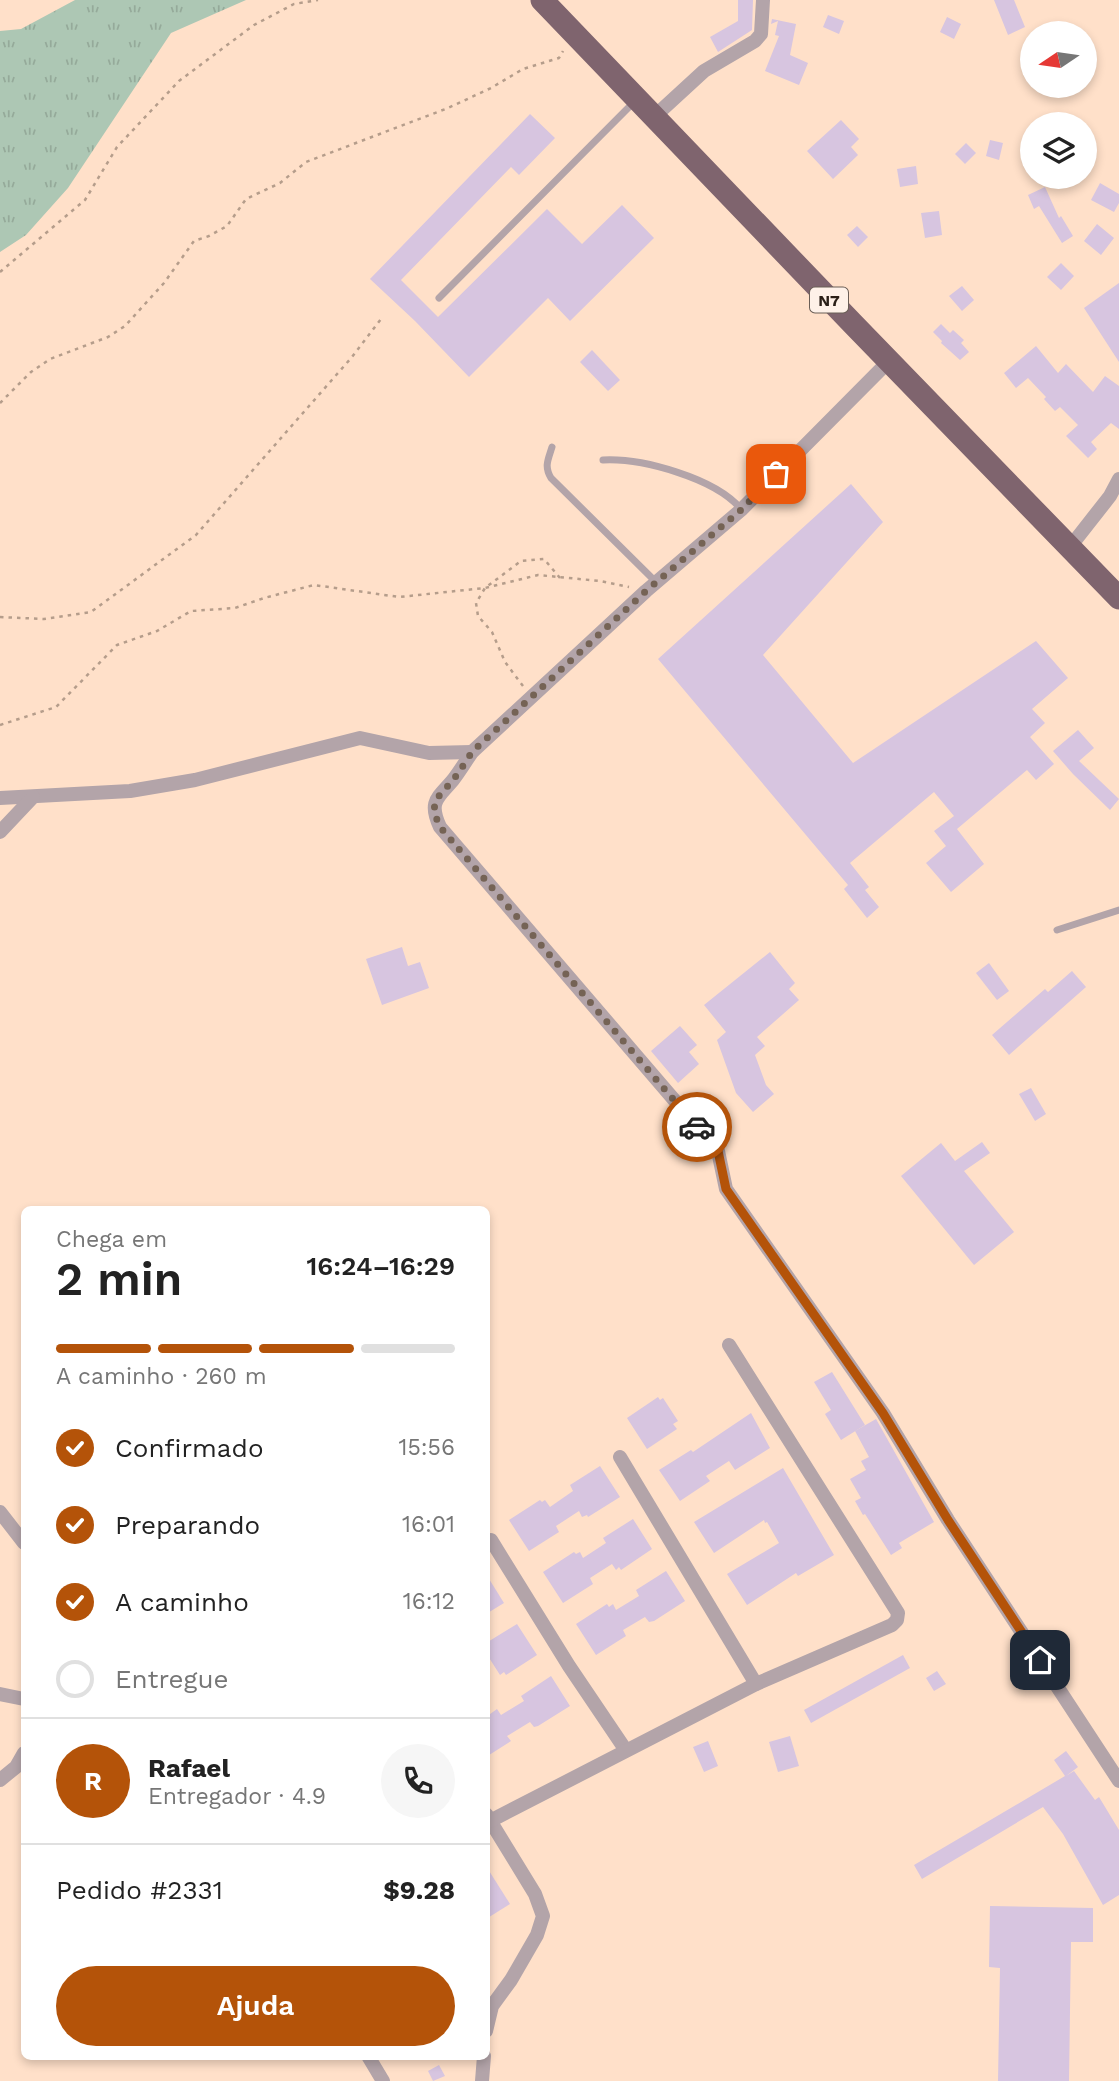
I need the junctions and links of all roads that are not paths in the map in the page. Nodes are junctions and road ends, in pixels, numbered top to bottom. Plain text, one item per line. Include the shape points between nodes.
1 (542, 0) edge
2 (763, 0) edge
3 (637, 99) junction
4 (655, 117) junction
5 (439, 298) dead end
6 (889, 361) junction
7 (552, 447) dead end
8 (603, 460) dead end
9 (1119, 479) edge
10 (741, 510) junction
11 (1070, 547) junction
12 (651, 587) junction
13 (1119, 598) edge
14 (472, 752) junction
15 (0, 797) edge
16 (33, 797) junction
17 (0, 832) edge
18 (1119, 910) edge
19 (1057, 930) dead end
20 (729, 1345) dead end
21 (620, 1457) dead end
22 (0, 1513) edge
23 (21, 1539) edge
24 (491, 1540) dead end
25 (756, 1684) junction
26 (0, 1694) edge
27 (21, 1698) edge
28 (625, 1749) junction
29 (21, 1758) edge
30 (0, 1780) edge
31 (1119, 1781) edge
32 (490, 1816) edge
33 (490, 1820) edge
34 (500, 1836) junction
35 (490, 1842) edge
36 (490, 2014) edge
37 (370, 2060) edge
38 (484, 2060) edge
39 (383, 2081) edge
40 (482, 2081) edge

1 - 3 highway, N7
2 - 4 street via 761,34 755,41 704,71
3 - 4 highway, N7
3 - 5 lane
4 - 6 highway, N7
6 - 10 street
6 - 11 highway, N7
7 - 12 lane via 546,464 551,478
8 - 10 lane via 621,459 695,478 733,500
9 - 11 street
10 - 12 street
11 - 13 highway, N7
12 - 14 street
14 - 16 street via 429,753 360,738 195,780 130,791
14 - 31 street via 437,796 434,814 440,827 718,1151 726,1189 883,1413
15 - 16 street
16 - 17 street
18 - 19 lane
20 - 25 street via 898,1613 892,1625
21 - 25 street
22 - 23 street
24 - 28 street
25 - 28 street
26 - 27 street
28 - 32 street
29 - 30 street
33 - 34 street
34 - 35 street
34 - 36 street via 542,1916 537,1935
37 - 39 street
38 - 40 street

